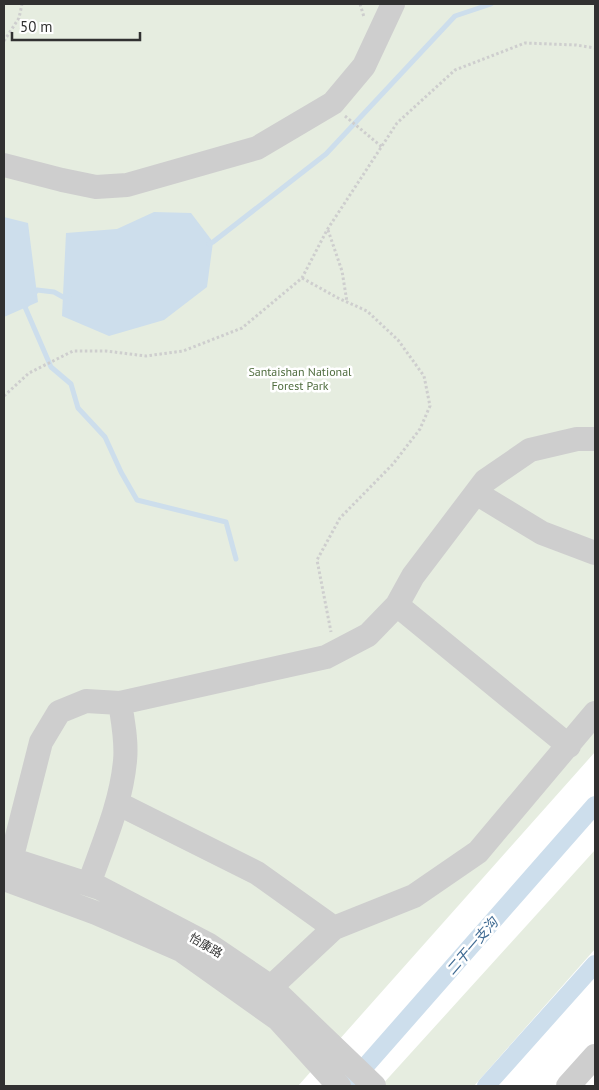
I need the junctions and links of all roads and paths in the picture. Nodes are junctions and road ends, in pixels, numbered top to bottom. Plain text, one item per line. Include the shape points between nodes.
1 (22, 4) edge
2 (393, 4) edge
3 (4, 41) edge
4 (595, 48) edge
5 (338, 111) dead end
6 (382, 147) junction
7 (4, 165) edge
8 (327, 230) junction
9 (302, 278) junction
10 (347, 302) junction
11 (4, 396) edge
12 (595, 439) edge
13 (476, 493) junction
14 (595, 553) edge
15 (397, 605) junction
16 (335, 652) junction
17 (120, 703) junction
18 (595, 714) edge
19 (569, 746) junction
20 (117, 803) junction
21 (6, 869) edge
22 (89, 884) junction
23 (334, 928) junction
24 (167, 933) junction
25 (271, 987) junction
26 (595, 1056) edge
27 (336, 1083) edge
28 (374, 1086) edge
29 (568, 1086) edge

1 - 3 path via 19,18
2 - 7 street via 364,66 333,103 257,148 127,185 96,187
4 - 6 path via 576,44 525,43 455,70 397,123
5 - 6 path
6 - 8 path
8 - 9 path
8 - 10 path via 342,270
9 - 10 path
9 - 11 path via 242,328 182,351 146,356 106,351 73,352 29,373
10 - 16 path via 367,311 398,340 424,376 430,406 420,429 394,464 340,518 318,560
12 - 13 street via 577,439 530,450 485,481
13 - 14 street via 542,533
13 - 15 street via 413,576
15 - 16 street via 368,634
15 - 19 street
16 - 17 street via 326,657
17 - 20 street via 125,761
17 - 21 street via 86,701 59,712 41,742
18 - 19 street
19 - 23 street via 478,852 414,896
20 - 22 street
20 - 23 street via 257,873
21 - 22 street, 怡康路
21 - 24 street, 怡康路 via 96,913
22 - 24 street, 怡康路
23 - 25 street
24 - 25 street, 怡康路 via 210,945
24 - 27 street, 怡康路 via 181,950 278,1019
25 - 28 street, 怡康路
26 - 29 street

